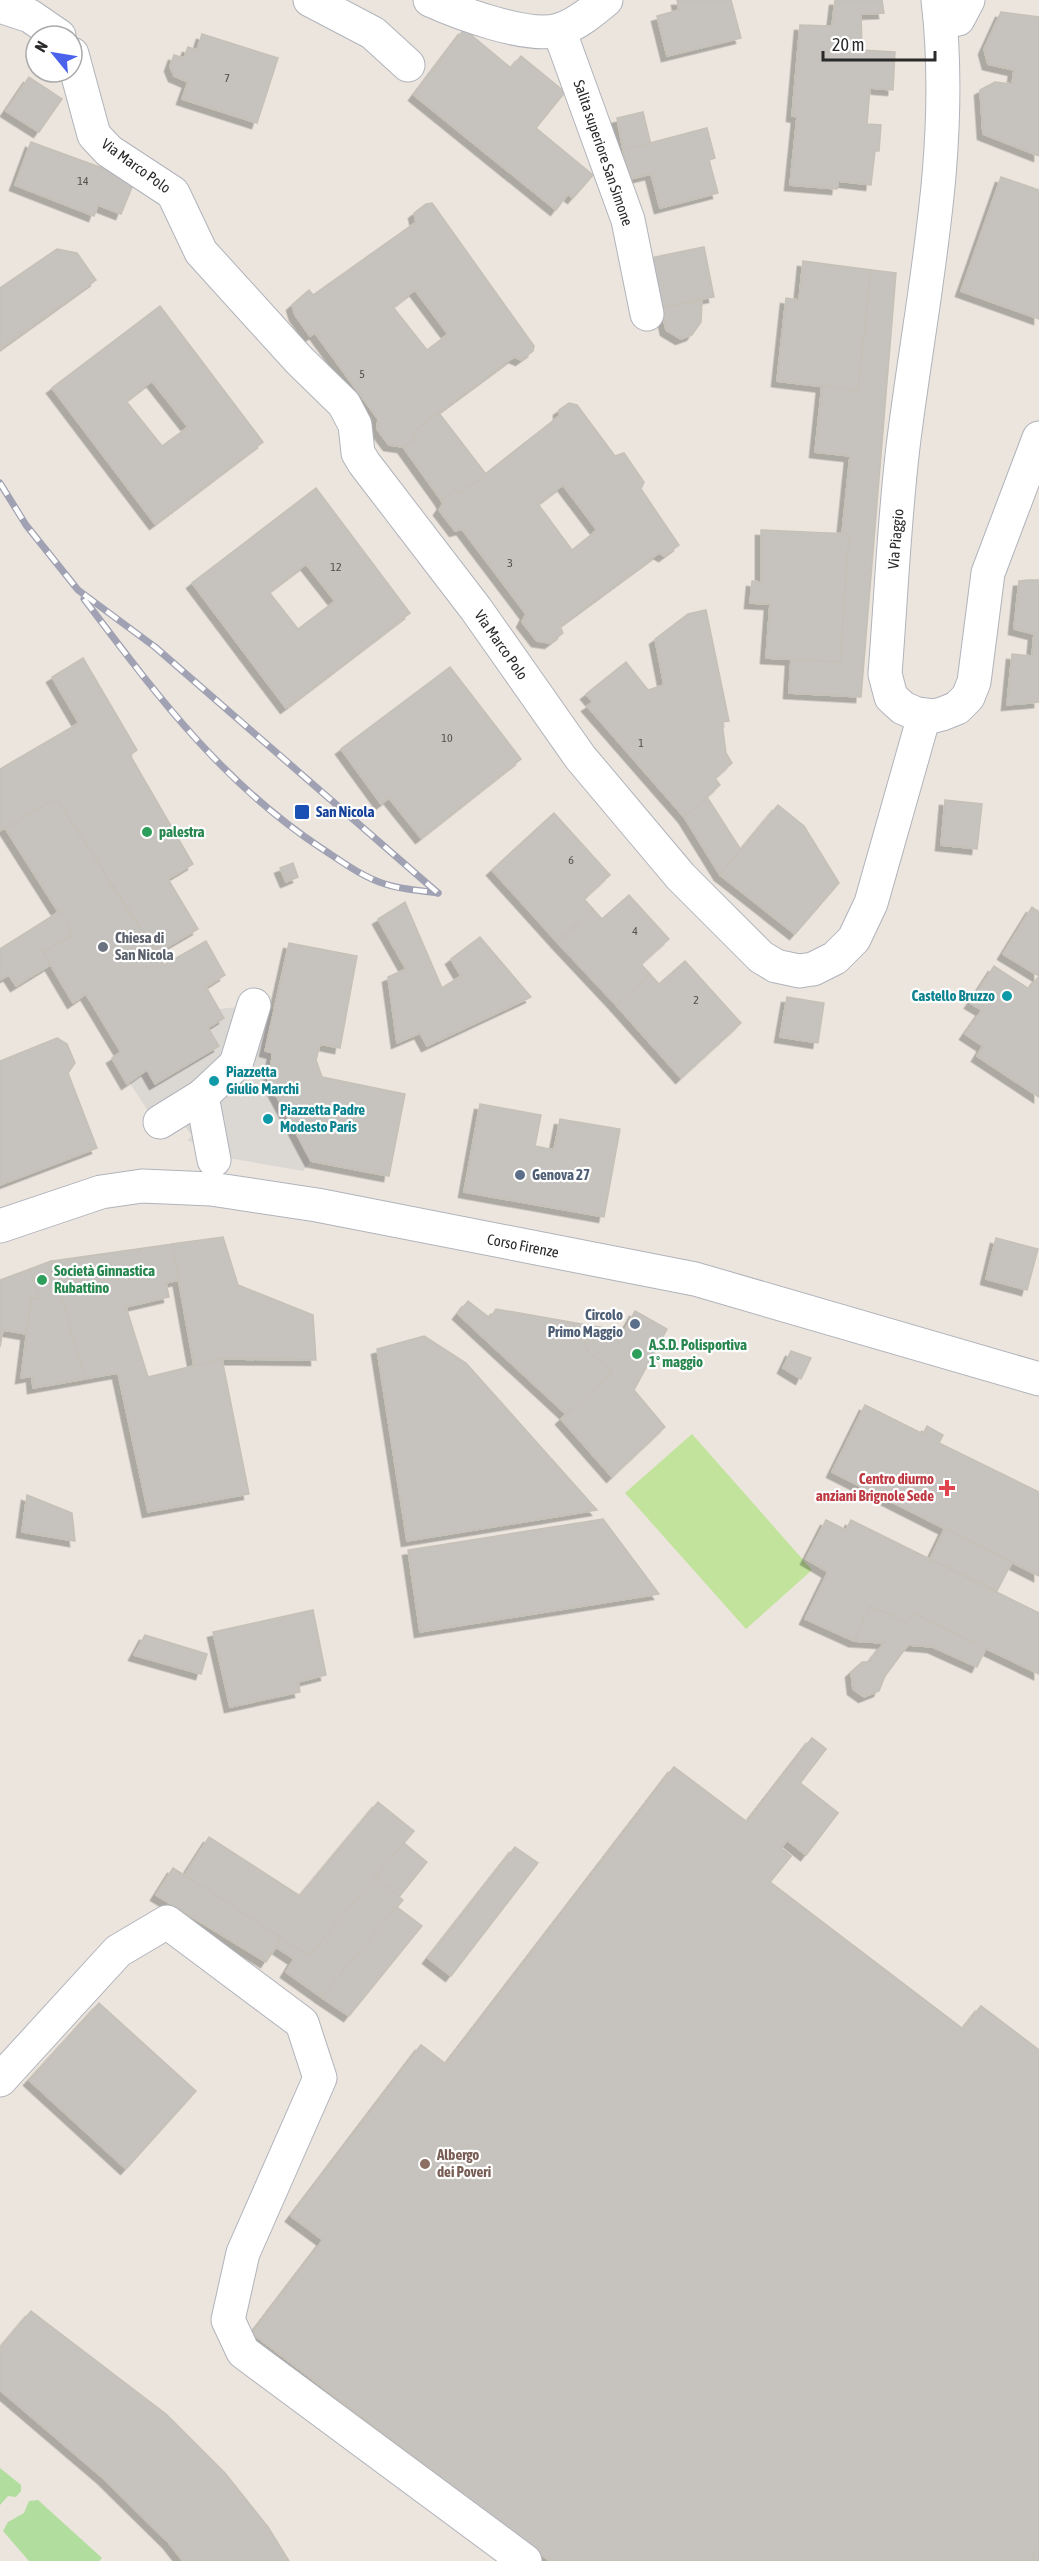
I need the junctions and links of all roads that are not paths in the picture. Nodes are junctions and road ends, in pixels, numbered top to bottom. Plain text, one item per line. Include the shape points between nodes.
1 (310, 0) edge
2 (430, 0) edge
3 (606, 0) edge
4 (968, 0) edge
5 (0, 6) edge
6 (940, 12) edge
7 (42, 24) edge
8 (559, 30) junction
9 (408, 65) dead end
10 (80, 84) edge
11 (647, 314) dead end
12 (1039, 438) edge
13 (924, 716) junction
14 (254, 1005) dead end
15 (202, 1096) junction
16 (160, 1122) dead end
17 (214, 1160) dead end
18 (0, 1226) edge
19 (1039, 1379) edge
20 (0, 2080) edge
21 (525, 2561) edge

1 - 9 street via 373,33
2 - 8 street via 460,14 508,27
3 - 8 street
4 - 6 street, Via Piaggio via 958,19
5 - 7 street
6 - 13 street, Via Piaggio via 942,158 903,448 885,674 887,689 897,704
8 - 11 street, Salita superiore San Simone via 628,220
10 - 13 street, Via Marco Polo via 94,135 109,151 173,193 201,252 344,404 355,425 358,453 364,463 476,609 580,757 681,877 761,957 799,972 835,958 854,939 871,903
12 - 13 street via 988,573 972,690 957,708
14 - 15 street via 236,1064
15 - 16 street
15 - 17 street
18 - 19 street, Corso Firenze via 101,1192 153,1186 212,1189 317,1205 695,1279
20 - 21 street via 118,1951 167,1922 302,2024 320,2078 243,2253 228,2320 243,2352

